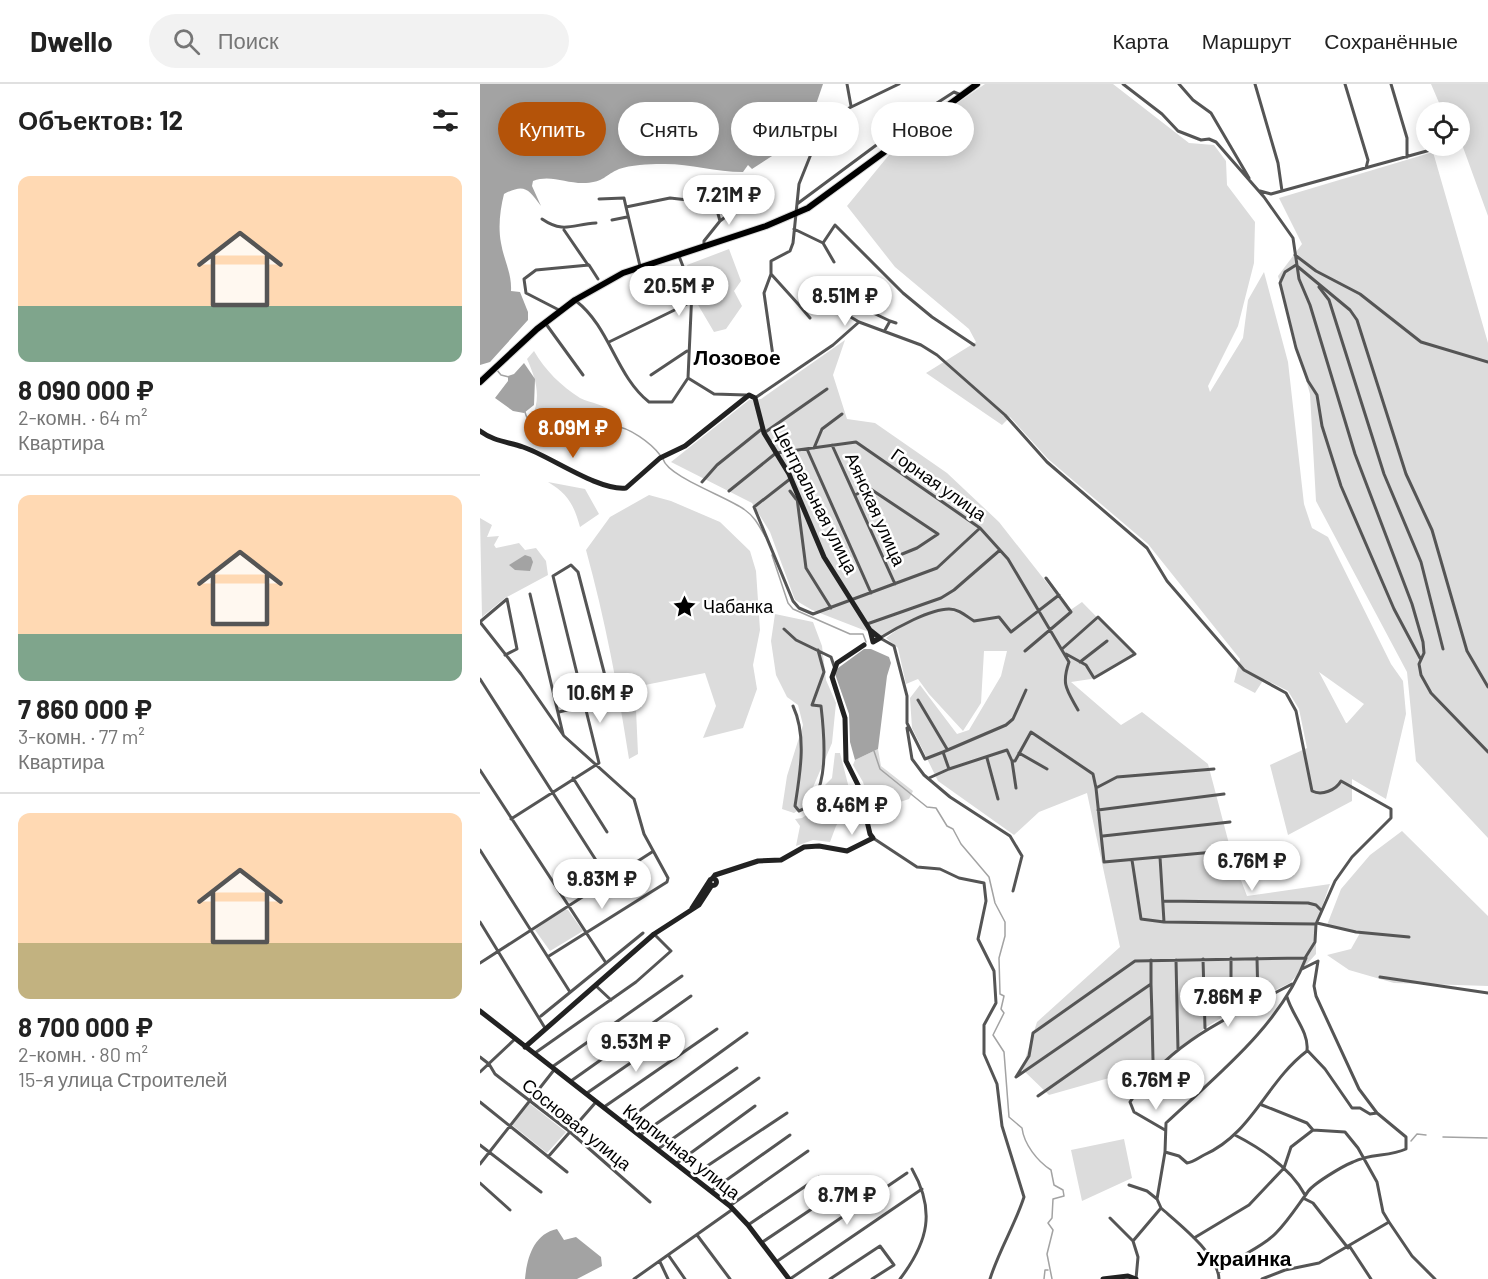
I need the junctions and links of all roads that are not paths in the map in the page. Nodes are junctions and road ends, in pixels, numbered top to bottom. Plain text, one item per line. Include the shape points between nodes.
1 (847, 84) edge
2 (899, 84) edge
3 (977, 84) edge
4 (1123, 84) edge
5 (1179, 84) edge
6 (1255, 84) edge
7 (1345, 84) edge
8 (1391, 84) edge
9 (961, 95) junction
10 (850, 102) edge
11 (859, 102) edge
12 (1416, 154) edge
13 (810, 156) edge
14 (1407, 157) junction
15 (1366, 168) junction
16 (1253, 185) junction
17 (1258, 191) junction
18 (1282, 191) junction
19 (739, 199) dead end
20 (599, 200) dead end
21 (797, 204) junction
22 (626, 207) junction
23 (794, 214) junction
24 (627, 217) junction
25 (542, 219) dead end
26 (612, 220) dead end
27 (720, 221) junction
28 (596, 223) dead end
29 (563, 229) junction
30 (794, 229) junction
31 (823, 243) junction
32 (704, 246) junction
33 (678, 254) junction
34 (1295, 255) junction
35 (834, 262) dead end
36 (588, 265) junction
37 (1296, 265) junction
38 (640, 266) junction
39 (771, 274) junction
40 (598, 279) dead end
41 (1317, 283) junction
42 (575, 300) junction
43 (691, 302) junction
44 (799, 304) junction
45 (559, 310) junction
46 (869, 311) dead end
47 (810, 318) dead end
48 (891, 321) junction
49 (545, 322) junction
50 (859, 322) junction
51 (896, 323) dead end
52 (885, 330) junction
53 (608, 342) junction
54 (974, 345) dead end
55 (687, 351) junction
56 (1488, 362) edge
57 (774, 363) dead end
58 (583, 375) dead end
59 (651, 375) dead end
60 (688, 378) junction
61 (480, 382) edge
62 (827, 389) dead end
63 (752, 397) junction
64 (842, 414) dead end
65 (763, 430) junction
66 (480, 431) edge
67 (832, 445) junction
68 (814, 448) junction
69 (807, 449) junction
70 (776, 453) junction
71 (791, 478) junction
72 (702, 482) dead end
73 (729, 491) dead end
74 (790, 491) dead end
75 (855, 495) junction
76 (797, 497) junction
77 (980, 528) junction
78 (1000, 549) junction
79 (885, 561) junction
80 (1046, 578) dead end
81 (895, 584) junction
82 (871, 593) junction
83 (530, 594) dead end
84 (1059, 595) junction
85 (852, 600) junction
86 (831, 608) junction
87 (1039, 611) junction
88 (481, 621) edge
89 (868, 627) junction
90 (784, 629) dead end
91 (1050, 630) junction
92 (880, 638) junction
93 (1107, 641) dead end
94 (873, 642) junction
95 (864, 645) joint
96 (1062, 649) junction
97 (1443, 649) dead end
98 (818, 650) junction
99 (1025, 651) dead end
100 (1065, 654) junction
101 (505, 655) junction
102 (1420, 657) junction
103 (1080, 662) junction
104 (834, 666) junction
105 (480, 679) edge
106 (1488, 687) edge
107 (1026, 690) dead end
108 (918, 700) dead end
109 (584, 705) junction
110 (793, 706) dead end
111 (1078, 710) dead end
112 (559, 712) junction
113 (907, 723) junction
114 (564, 736) junction
115 (945, 750) junction
116 (1488, 752) edge
117 (1019, 753) junction
118 (987, 757) junction
119 (1012, 761) junction
120 (595, 764) junction
121 (949, 769) junction
122 (1047, 769) dead end
123 (1214, 769) dead end
124 (480, 770) edge
125 (573, 778) junction
126 (928, 778) junction
127 (1016, 788) dead end
128 (1096, 788) junction
129 (551, 792) junction
130 (1224, 794) dead end
131 (998, 799) dead end
132 (1097, 810) junction
133 (511, 819) junction
134 (1230, 822) dead end
135 (607, 832) dead end
136 (1102, 836) junction
137 (872, 838) junction
138 (480, 850) edge
139 (1236, 850) dead end
140 (652, 852) junction
141 (1160, 856) junction
142 (1132, 860) junction
143 (608, 879) junction
144 (1013, 891) dead end
145 (1164, 902) junction
146 (566, 905) junction
147 (1322, 912) junction
148 (480, 922) edge
149 (1164, 922) junction
150 (1316, 923) junction
151 (533, 930) junction
152 (586, 933) junction
153 (643, 933) dead end
154 (654, 934) junction
155 (1409, 938) dead end
156 (498, 951) junction
157 (549, 956) junction
158 (1231, 958) junction
159 (1257, 958) junction
160 (1306, 958) junction
161 (1203, 959) junction
162 (1151, 960) junction
163 (1176, 960) junction
164 (480, 963) edge
165 (606, 963) junction
166 (1302, 969) junction
167 (682, 975) dead end
168 (1380, 977) dead end
169 (1294, 983) junction
170 (1151, 984) junction
171 (595, 985) junction
172 (570, 992) junction
173 (1488, 993) edge
174 (691, 996) dead end
175 (1287, 996) junction
176 (611, 1000) junction
177 (1258, 1001) junction
178 (1281, 1004) junction
179 (1289, 1006) junction
180 (480, 1011) edge
181 (541, 1016) junction
182 (1152, 1016) junction
183 (1231, 1016) junction
184 (545, 1028) junction
185 (1205, 1028) junction
186 (717, 1029) dead end
187 (747, 1033) dead end
188 (674, 1034) dead end
189 (515, 1039) junction
190 (525, 1047) junction
191 (1178, 1050) junction
192 (1307, 1050) junction
193 (534, 1054) junction
194 (480, 1057) edge
195 (489, 1064) junction
196 (737, 1068) dead end
197 (553, 1069) junction
198 (1158, 1069) junction
199 (480, 1072) edge
200 (759, 1078) dead end
201 (570, 1083) junction
202 (585, 1095) junction
203 (1038, 1096) dead end
204 (529, 1101) junction
205 (480, 1102) edge
206 (596, 1102) junction
207 (1262, 1105) junction
208 (755, 1106) dead end
209 (603, 1108) junction
210 (787, 1113) dead end
211 (1377, 1113) junction
212 (622, 1123) junction
213 (510, 1126) junction
214 (1165, 1130) junction
215 (1313, 1130) junction
216 (569, 1131) junction
217 (790, 1135) dead end
218 (1235, 1135) junction
219 (638, 1136) junction
220 (480, 1145) edge
221 (657, 1150) junction
222 (808, 1151) dead end
223 (489, 1152) junction
224 (1166, 1152) junction
225 (548, 1156) junction
226 (1363, 1157) junction
227 (480, 1164) edge
228 (675, 1164) junction
229 (1284, 1168) junction
230 (912, 1169) dead end
231 (567, 1172) dead end
232 (906, 1173) dead end
233 (690, 1177) junction
234 (819, 1177) dead end
235 (480, 1183) edge
236 (1129, 1185) dead end
237 (1300, 1187) junction
238 (922, 1189) junction
239 (1311, 1189) junction
240 (840, 1190) dead end
241 (541, 1192) dead end
242 (710, 1192) junction
243 (1305, 1198) junction
244 (1157, 1199) junction
245 (650, 1202) dead end
246 (731, 1208) junction
247 (1161, 1208) junction
248 (510, 1210) dead end
249 (1110, 1218) dead end
250 (1389, 1222) junction
251 (748, 1225) junction
252 (697, 1236) junction
253 (1194, 1238) junction
254 (1133, 1241) junction
255 (761, 1243) junction
256 (1349, 1248) junction
257 (669, 1256) junction
258 (660, 1262) junction
259 (776, 1262) junction
260 (1219, 1272) junction
261 (634, 1279) edge
262 (668, 1279) edge
263 (685, 1279) edge
264 (730, 1279) edge
265 (789, 1279) edge
266 (830, 1279) edge
267 (872, 1279) edge
268 (900, 1279) edge
269 (990, 1279) edge
270 (1103, 1279) edge
271 (1136, 1279) edge
272 (1219, 1279) edge
273 (1262, 1279) edge
274 (1369, 1279) edge
275 (1435, 1279) edge

1 - 10 street
2 - 11 street
3 - 9 main road
4 - 16 street via 1178,130 1216,142
5 - 16 street via 1211,113
6 - 18 street
7 - 15 street via 1368,160
8 - 14 street via 1407,138
9 - 21 street via 954,92 906,123
9 - 23 main road via 828,195
12 - 14 street
13 - 21 street via 799,184
14 - 15 street
15 - 18 street
16 - 17 street
17 - 18 street
17 - 34 street via 1293,238
19 - 27 street via 732,212
20 - 22 street via 624,198
21 - 23 street
22 - 24 street
22 - 27 street via 670,198 715,202
23 - 30 street
23 - 32 main road
24 - 26 street
24 - 38 street
25 - 29 street
27 - 32 street
28 - 29 street
29 - 36 street
30 - 31 street
30 - 39 street via 790,251 773,258
31 - 35 street
31 - 54 street via 835,225 903,293
32 - 33 main road
33 - 38 main road
33 - 43 street via 692,290
34 - 37 street
34 - 56 street via 1316,272 1360,294 1420,342
36 - 40 street
36 - 45 street via 536,270 524,279 526,293
37 - 41 street
37 - 102 street via 1355,453 1412,604 1423,642 1424,653
37 - 102 street via 1285,272 1280,287 1296,348 1317,395 1331,457 1360,532
38 - 42 main road
39 - 44 street
39 - 57 street via 764,293
41 - 97 street via 1329,300 1383,474 1421,562
41 - 106 street via 1350,310 1356,320 1406,474 1432,530 1467,651
42 - 45 main road
42 - 53 street
43 - 53 street
43 - 55 street
44 - 47 street
44 - 50 street via 844,313
45 - 49 main road
46 - 48 street
48 - 51 street
48 - 52 street
49 - 58 street
49 - 61 main road
50 - 52 street
50 - 63 street via 833,345
52 - 147 street via 937,355 1005,415 1047,462 1147,548 1167,581 1244,670 1286,693 1296,711 1312,791 1330,791 1341,781 1391,809 1391,818 1352,857 1335,881
53 - 60 street via 626,377 649,402 672,402
55 - 59 street
55 - 60 street
60 - 63 street via 714,394
62 - 65 street
63 - 65 main road, Центральная улица
63 - 66 main road via 621,489
64 - 68 street via 822,429
65 - 70 main road, Центральная улица
65 - 72 street via 717,465
67 - 68 street, Горная улица
67 - 75 street, Аянская улица
67 - 77 street, Горная улица via 856,442
68 - 69 street, Горная улица
69 - 70 street, Горная улица
69 - 82 street
70 - 71 main road, Центральная улица
70 - 73 street
71 - 76 main road, Центральная улица
71 - 86 street via 754,507 756,514 793,601 813,614
74 - 76 street
75 - 79 street, Аянская улица
75 - 79 street via 869,488 938,534
76 - 85 main road, Центральная улица via 824,557
76 - 86 street via 806,568
77 - 78 street, Горная улица
77 - 81 street via 937,568
78 - 87 street, Горная улица
78 - 89 street via 948,594
79 - 81 street, Аянская улица
80 - 84 street
81 - 82 street
82 - 85 street
83 - 112 street
84 - 87 street
84 - 91 street via 1071,612
85 - 86 street
85 - 89 main road, Центральная улица
87 - 91 street, Горная улица
87 - 92 street via 1011,632 999,617 974,621 960,611 948,609 898,627
88 - 101 street
88 - 101 street via 507,599 517,649
89 - 92 main road, Центральная улица
89 - 94 main road
90 - 98 street via 796,640
91 - 96 street, Горная улица
91 - 99 street
92 - 94 main road
92 - 113 street via 894,646 907,696
93 - 103 street
94 - 95 street
95 - 104 main road
96 - 100 street, Горная улица
96 - 103 street via 1098,617 1135,654 1094,678
98 - 104 street via 831,657
98 - 110 street via 824,672 812,705 821,706 825,761 814,796 799,811 795,806 802,734
100 - 103 street
100 - 111 street via 1069,662 1063,678
101 - 114 street
102 - 116 street via 1421,675 1431,693
104 - 137 main road via 832,677 845,718 846,761
105 - 129 street
107 - 115 street via 1006,725
108 - 115 street
109 - 109 street via 552,576 571,565 578,572 611,699
109 - 112 street
109 - 120 street via 599,763
112 - 114 street
113 - 115 street via 925,759
113 - 126 street via 912,759
114 - 120 street
115 - 121 street
117 - 119 street
117 - 122 street
117 - 128 street via 1031,732 1093,774
118 - 119 street via 1007,750
118 - 121 street
118 - 131 street
119 - 127 street
120 - 125 street
120 - 140 street via 634,800
121 - 126 street
123 - 128 street via 1117,777
124 - 133 street
125 - 129 street
125 - 135 street
126 - 144 street via 1010,836 1022,856
128 - 132 street
129 - 133 street
129 - 143 street
130 - 132 street
132 - 136 street
133 - 146 street
134 - 136 street
136 - 142 street via 1104,862
137 - 154 main road via 847,851 804,847 781,860 758,861 713,880 699,905
137 - 269 street via 916,867 940,869 959,878 984,882 986,901 978,939 994,971 996,1003 984,1025 984,1059 997,1084 1002,1126 1024,1197
138 - 151 street
139 - 141 street
140 - 143 street
140 - 152 street via 667,882
141 - 142 street
141 - 145 street
142 - 149 street via 1139,916 1145,921
143 - 146 street
145 - 147 street via 1308,903 1316,904
145 - 149 street
146 - 151 street
146 - 152 street
147 - 150 street
148 - 156 street
149 - 150 street
150 - 155 street
150 - 160 street via 1315,942
151 - 156 street
151 - 157 street
152 - 157 street
152 - 165 street
153 - 165 street
154 - 171 main road
154 - 176 street via 671,951
156 - 164 street
156 - 181 street
157 - 172 street
158 - 159 street
158 - 161 street
158 - 183 street
159 - 160 street
159 - 177 street
160 - 166 street
161 - 163 street
161 - 185 street
162 - 163 street
162 - 170 street
162 - 170 street via 1135,961 1033,1033 1029,1056 1016,1077
163 - 191 street
165 - 172 street
166 - 169 street
166 - 211 street via 1318,962 1316,996 1359,1089
167 - 197 street
168 - 173 street
169 - 175 street
169 - 177 street
170 - 182 street
171 - 176 street
171 - 184 main road
172 - 181 street
174 - 201 street
175 - 178 street
175 - 179 street
176 - 193 street
177 - 183 street
178 - 179 street
178 - 214 street via 1219,1073 1166,1123
179 - 192 street via 1307,1037
180 - 189 main road, Кирпичная улица
181 - 184 street
182 - 198 street via 1153,1060
182 - 203 street
183 - 185 street
184 - 190 main road
185 - 191 street
186 - 209 street
187 - 212 street
188 - 202 street
189 - 190 main road, Кирпичная улица
189 - 195 street
190 - 193 main road, Кирпичная улица
191 - 198 street
192 - 207 street via 1289,1065
192 - 211 street via 1352,1108
193 - 197 main road, Кирпичная улица
194 - 195 street, Сосновая улица
195 - 199 street
195 - 204 street, Сосновая улица via 495,1074
196 - 219 street
197 - 201 main road, Кирпичная улица
197 - 204 street
198 - 214 street via 1143,1082 1130,1102 1134,1112
200 - 221 street
201 - 202 main road, Кирпичная улица
202 - 206 main road, Кирпичная улица
204 - 213 street
204 - 216 street, Сосновая улица
205 - 213 street
206 - 209 main road, Кирпичная улица
206 - 216 street
207 - 215 street via 1306,1123
207 - 218 street
208 - 228 street
209 - 212 main road, Кирпичная улица
210 - 233 street
211 - 226 street via 1406,1137 1406,1149
212 - 219 main road, Кирпичная улица
213 - 223 street
213 - 225 street
214 - 224 street
215 - 226 street via 1345,1132
215 - 229 street via 1291,1147
216 - 225 street
216 - 245 street, Сосновая улица
217 - 242 street
218 - 224 street via 1214,1153 1192,1162
218 - 229 street
219 - 221 main road, Кирпичная улица
220 - 223 street
221 - 228 main road, Кирпичная улица
222 - 246 street
223 - 227 street
223 - 241 street
224 - 244 street
225 - 231 street
226 - 239 street
226 - 250 street via 1377,1182
228 - 233 main road, Кирпичная улица
229 - 237 street
229 - 253 street via 1249,1205
230 - 238 street
232 - 259 street
233 - 242 main road, Кирпичная улица
234 - 251 street
235 - 248 street
236 - 244 street
237 - 239 street
237 - 243 street
238 - 265 street
238 - 268 street via 928,1213 926,1228 917,1256
239 - 243 street
240 - 255 street
242 - 246 main road, Кирпичная улица
243 - 256 street via 1321,1211
243 - 260 street via 1276,1233
244 - 247 street
246 - 251 main road, Кирпичная улица
246 - 252 street
247 - 253 street
247 - 254 street
249 - 254 street
250 - 256 street
250 - 275 street via 1412,1257
251 - 255 main road, Кирпичная улица
252 - 257 street
252 - 264 street
253 - 260 street
254 - 271 street via 1138,1257
255 - 259 main road, Кирпичная улица
256 - 273 street via 1319,1263
256 - 274 street
257 - 258 street
257 - 263 street
258 - 261 street
258 - 262 street
259 - 265 main road, Кирпичная улица
260 - 272 street
266 - 267 street via 880,1246 894,1265
270 - 271 main road

